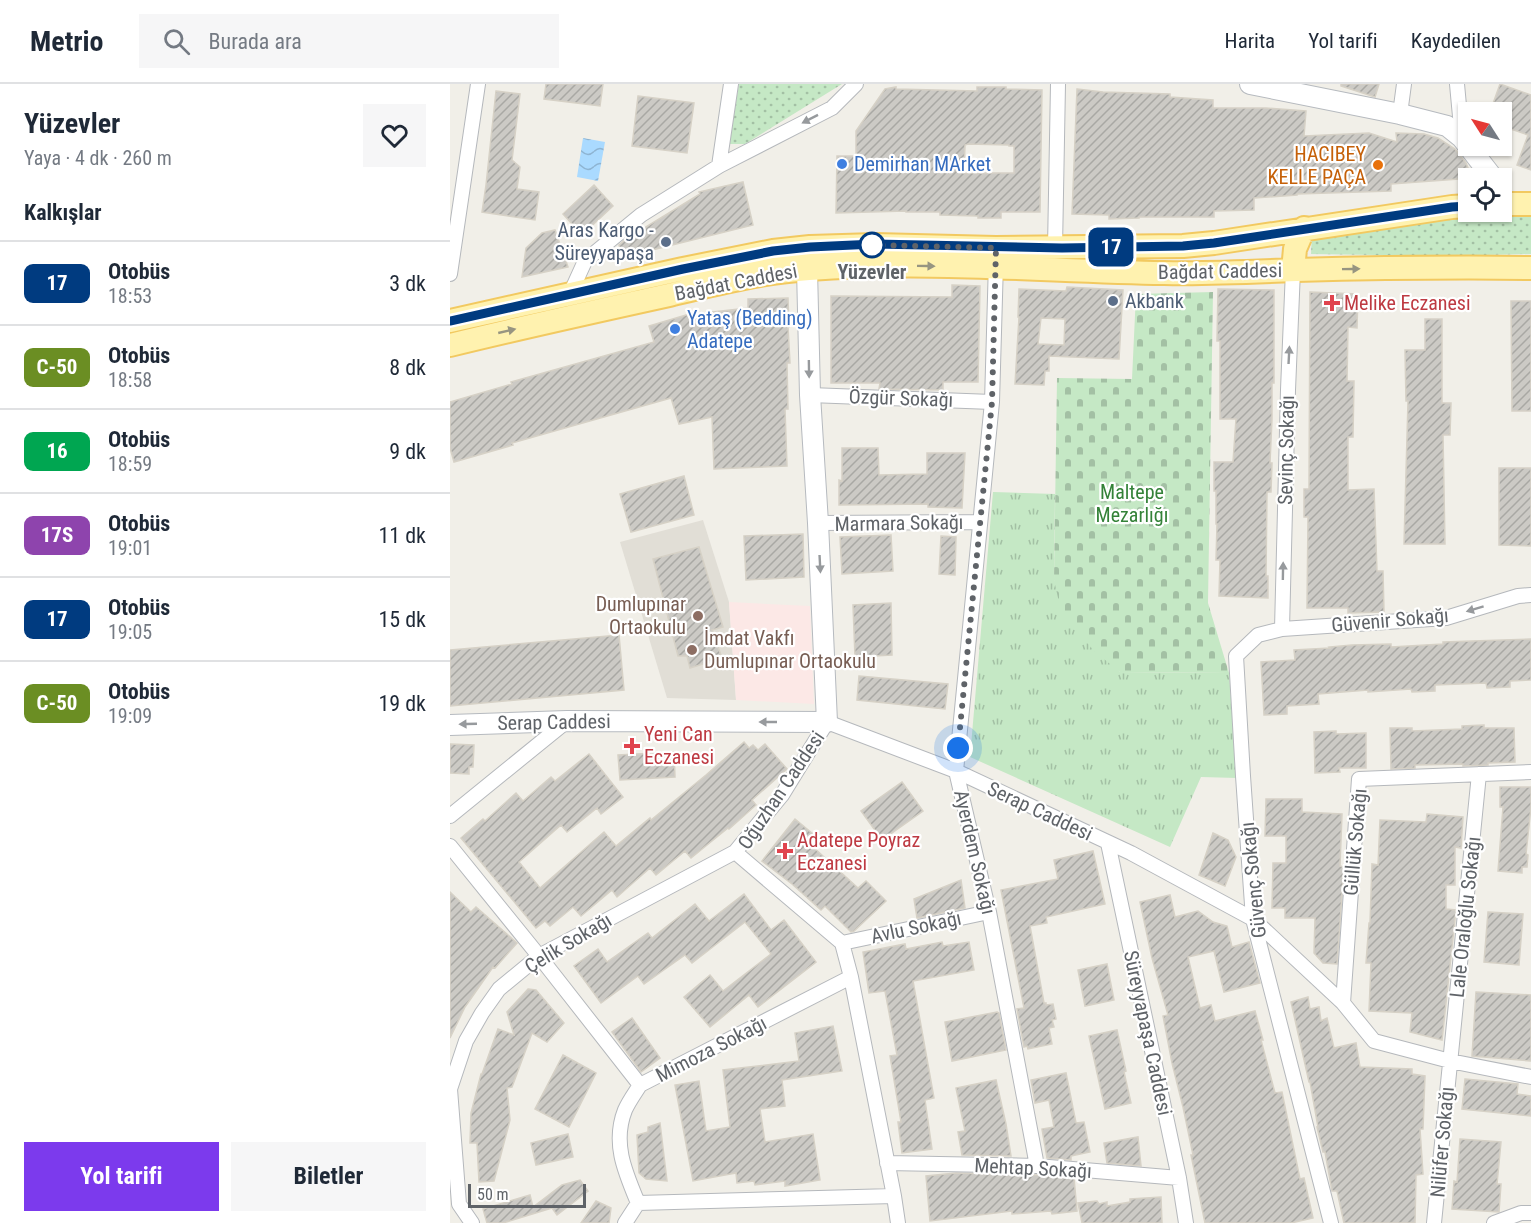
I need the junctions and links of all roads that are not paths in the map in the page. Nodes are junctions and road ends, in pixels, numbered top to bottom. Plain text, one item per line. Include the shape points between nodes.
1 (478, 84) edge
2 (731, 84) edge
3 (856, 84) edge
4 (1058, 84) edge
5 (1250, 84) edge
6 (1404, 84) edge
7 (1457, 84) edge
8 (1459, 102) edge
9 (1400, 114) junction
10 (1458, 134) edge
11 (1476, 156) edge
12 (719, 166) junction
13 (1485, 168) edge
14 (1458, 207) edge
15 (1304, 228) junction
16 (1055, 248) junction
17 (996, 258) junction
18 (1531, 268) edge
19 (807, 269) junction
20 (1293, 270) junction
21 (450, 274) edge
22 (570, 294) junction
23 (450, 321) edge
24 (450, 345) edge
25 (810, 395) junction
26 (992, 402) junction
27 (980, 522) junction
28 (818, 523) junction
29 (1531, 595) edge
30 (1282, 629) junction
31 (567, 721) junction
32 (827, 722) junction
33 (450, 725) edge
34 (956, 771) junction
35 (1531, 772) edge
36 (1479, 774) junction
37 (450, 816) edge
38 (1108, 843) junction
39 (450, 846) edge
40 (735, 852) junction
41 (989, 912) junction
42 (1253, 919) junction
43 (842, 943) junction
44 (539, 956) junction
45 (851, 977) junction
46 (1343, 1003) junction
47 (1450, 1061) junction
48 (1531, 1077) edge
49 (640, 1085) junction
50 (887, 1164) junction
51 (1037, 1166) junction
52 (1179, 1178) junction
53 (894, 1196) junction
54 (638, 1203) junction
55 (454, 1205) edge
56 (1531, 1213) edge
57 (472, 1223) edge
58 (625, 1223) edge
59 (898, 1223) edge
60 (1186, 1223) edge
61 (1330, 1223) edge
62 (1434, 1223) edge
63 (1494, 1223) edge

1 - 21 street
2 - 12 street
3 -> 12 street via 832,108
4 - 16 street
5 - 9 street
6 - 9 street
7 - 8 street
9 - 10 street via 1448,126
11 - 13 street
12 - 22 street via 641,215 585,261
14 - 15 main road, Bağdat Caddesi
15 - 16 main road, Bağdat Caddesi via 1183,246
15 - 20 main road via 1295,249
16 - 17 main road, Bağdat Caddesi
19 -> 17 main road, Bağdat Caddesi
17 - 20 main road, Bağdat Caddesi via 1164,273
17 - 22 main road, Bağdat Caddesi via 875,244 810,247 773,251
17 - 26 street, Ayerdem Sokağı
20 -> 18 main road, Bağdat Caddesi
24 -> 19 main road, Bağdat Caddesi via 740,279
19 -> 25 street, Oğuzhan Caddesi
30 -> 20 street, Sevinç Sokağı
22 - 23 main road, Bağdat Caddesi
25 - 26 street, Özgür Sokağı
25 - 28 street, Oğuzhan Caddesi
26 - 27 street, Ayerdem Sokağı
27 - 28 street, Marmara Sokağı
27 - 34 street, Ayerdem Sokağı
28 -> 32 street, Oğuzhan Caddesi
29 -> 30 street, Güvenir Sokağı via 1446,618
30 - 42 street, Güvenç Sokağı via 1258,634 1236,656
32 -> 31 street, Serap Caddesi
31 -> 33 street, Serap Caddesi
31 - 37 street
32 - 34 street, Serap Caddesi
32 - 40 street, Oğuzhan Caddesi via 782,795
34 - 38 street, Serap Caddesi
34 - 41 street, Ayerdem Sokağı
35 - 36 street, Güllük Sokağı
36 - 46 street, Güllük Sokağı via 1359,779
36 - 47 street, Lale Oraloğlu Sokağı
38 - 42 street, Serap Caddesi
38 - 52 street, Süreyyapaşa Caddesi
39 - 44 street
40 - 43 street, Oğuzhan Caddesi
40 - 44 street, Çelik Sokağı
41 - 43 street, Avlu Sokağı
41 - 51 street, Ayerdem Sokağı
42 - 46 street, Serap Caddesi
42 - 61 street, Güvenç Sokağı
43 - 45 street
44 - 49 street
44 - 55 street, Çelik Sokağı via 499,989 482,1012 458,1061 450,1089
45 - 49 street, Mimoza Sokağı
45 - 50 street
46 - 47 street, Serap Caddesi via 1374,1041
47 - 48 street, Serap Caddesi
47 - 62 street, Nilüfer Sokağı
49 - 54 street, Mimoza Sokağı via 626,1109 619,1135 624,1168
50 - 51 street, Mehtap Sokağı
50 - 53 street
51 - 52 street, Mehtap Sokağı
52 - 60 street, Süreyyapaşa Caddesi
53 - 54 street
53 - 59 street
54 - 58 street
55 - 57 street, Çelik Sokağı
56 - 63 street

